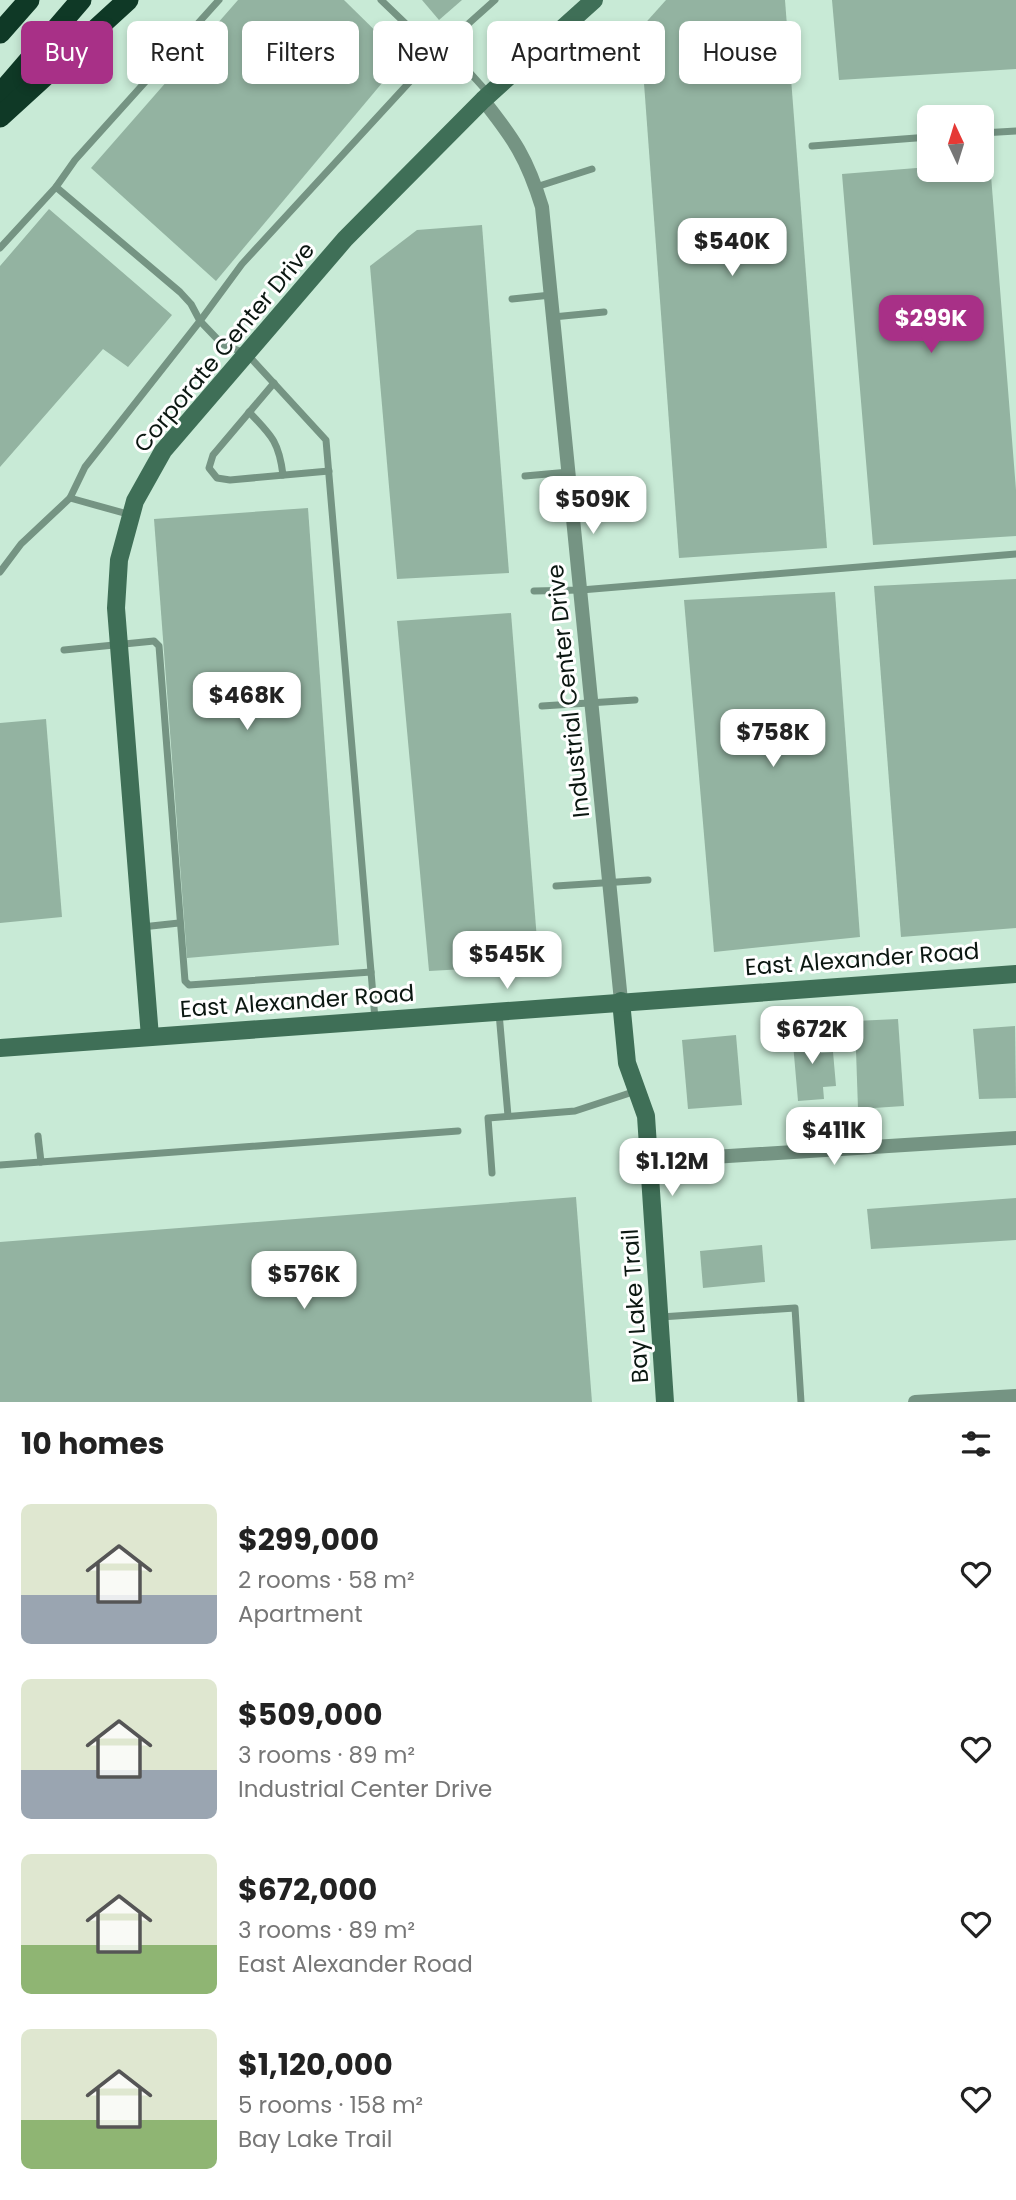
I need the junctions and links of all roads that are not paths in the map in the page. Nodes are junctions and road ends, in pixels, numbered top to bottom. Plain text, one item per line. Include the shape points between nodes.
1 (29, 0) edge
2 (80, 0) edge
3 (128, 0) edge
4 (219, 0) edge
5 (382, 0) edge
6 (495, 0) edge
7 (594, 0) edge
8 (403, 21) edge
9 (472, 21) edge
10 (0, 33) edge
11 (473, 80) edge
12 (408, 84) edge
13 (0, 94) edge
14 (486, 97) junction
15 (0, 117) edge
16 (1016, 131) edge
17 (994, 132) edge
18 (917, 138) edge
19 (812, 146) dead end
20 (592, 169) dead end
21 (56, 187) junction
22 (536, 187) junction
23 (0, 248) edge
24 (551, 295) junction
25 (512, 299) dead end
26 (604, 312) dead end
27 (553, 317) junction
28 (200, 321) junction
29 (247, 354) junction
30 (274, 383) junction
31 (249, 412) junction
32 (329, 471) junction
33 (569, 472) junction
34 (283, 475) junction
35 (525, 476) dead end
36 (619, 485) dead end
37 (570, 487) junction
38 (70, 498) junction
39 (132, 515) junction
40 (1016, 554) edge
41 (0, 572) edge
42 (581, 590) junction
43 (534, 592) dead end
44 (119, 646) junction
45 (64, 650) dead end
46 (635, 700) dead end
47 (592, 702) junction
48 (542, 706) dead end
49 (648, 880) dead end
50 (611, 883) junction
51 (556, 886) dead end
52 (179, 923) junction
53 (141, 927) junction
54 (371, 972) junction
55 (1016, 974) edge
56 (621, 1001) junction
57 (499, 1011) junction
58 (376, 1020) junction
59 (150, 1037) junction
60 (0, 1048) edge
61 (637, 1091) junction
62 (508, 1116) junction
63 (458, 1131) dead end
64 (38, 1136) dead end
65 (1016, 1138) edge
66 (650, 1161) junction
67 (41, 1163) junction
68 (0, 1166) edge
69 (492, 1173) dead end
70 (660, 1317) junction
71 (1016, 1396) edge
72 (996, 1399) edge
73 (665, 1402) edge
74 (801, 1402) edge
75 (915, 1402) edge

1 - 10 highway
2 - 13 highway
3 - 15 highway
4 - 21 lane
5 - 8 lane
6 - 9 lane
7 - 14 street, Corporate Center Drive
11 - 14 lane
12 - 28 lane via 242,264
14 - 22 street, Industrial Center Drive via 516,141
14 - 29 street, Corporate Center Drive via 345,239
16 - 17 lane
18 - 19 lane
20 - 22 lane
21 - 23 lane
21 - 28 lane via 180,292
22 - 24 street, Industrial Center Drive
24 - 25 lane
24 - 27 street, Industrial Center Drive
26 - 27 lane
27 - 33 street, Industrial Center Drive
28 - 29 lane via 222,344
28 - 38 lane via 85,467
29 - 30 lane
29 - 39 street, Corporate Center Drive via 163,452
30 - 31 lane
30 - 32 lane via 326,440
31 - 34 lane via 280,450
31 - 34 lane via 213,455 209,467 217,478 230,480
32 - 34 lane
32 - 54 lane
33 - 35 lane
33 - 37 street, Industrial Center Drive
36 - 37 lane
37 - 42 street, Industrial Center Drive
38 - 39 lane
38 - 41 lane
39 - 44 street, Corporate Center Drive via 119,560
40 - 42 lane
42 - 43 lane
42 - 47 street, Industrial Center Drive
44 - 45 lane
44 - 52 lane via 154,641 159,646
44 - 53 street, Corporate Center Drive
46 - 47 lane
47 - 48 lane
47 - 50 street, Industrial Center Drive
49 - 50 lane
50 - 51 lane
50 - 56 street, Industrial Center Drive
52 - 53 lane
52 - 54 lane via 189,985
53 - 59 street, Corporate Center Drive
54 - 58 lane
55 - 56 street, East Alexander Road
56 - 57 street, East Alexander Road
56 - 61 street, Bay Lake Trail via 627,1063
57 - 58 street, East Alexander Road
57 - 62 lane
58 - 59 street, East Alexander Road
59 - 60 street, East Alexander Road
61 - 62 lane via 575,1111
61 - 66 street, Bay Lake Trail via 646,1116
62 - 69 lane via 488,1118
63 - 67 lane
64 - 67 lane
65 - 66 street
66 - 70 street, Bay Lake Trail
67 - 68 lane
70 - 73 street, Bay Lake Trail
70 - 74 lane via 795,1308
71 - 72 street
72 - 75 street

